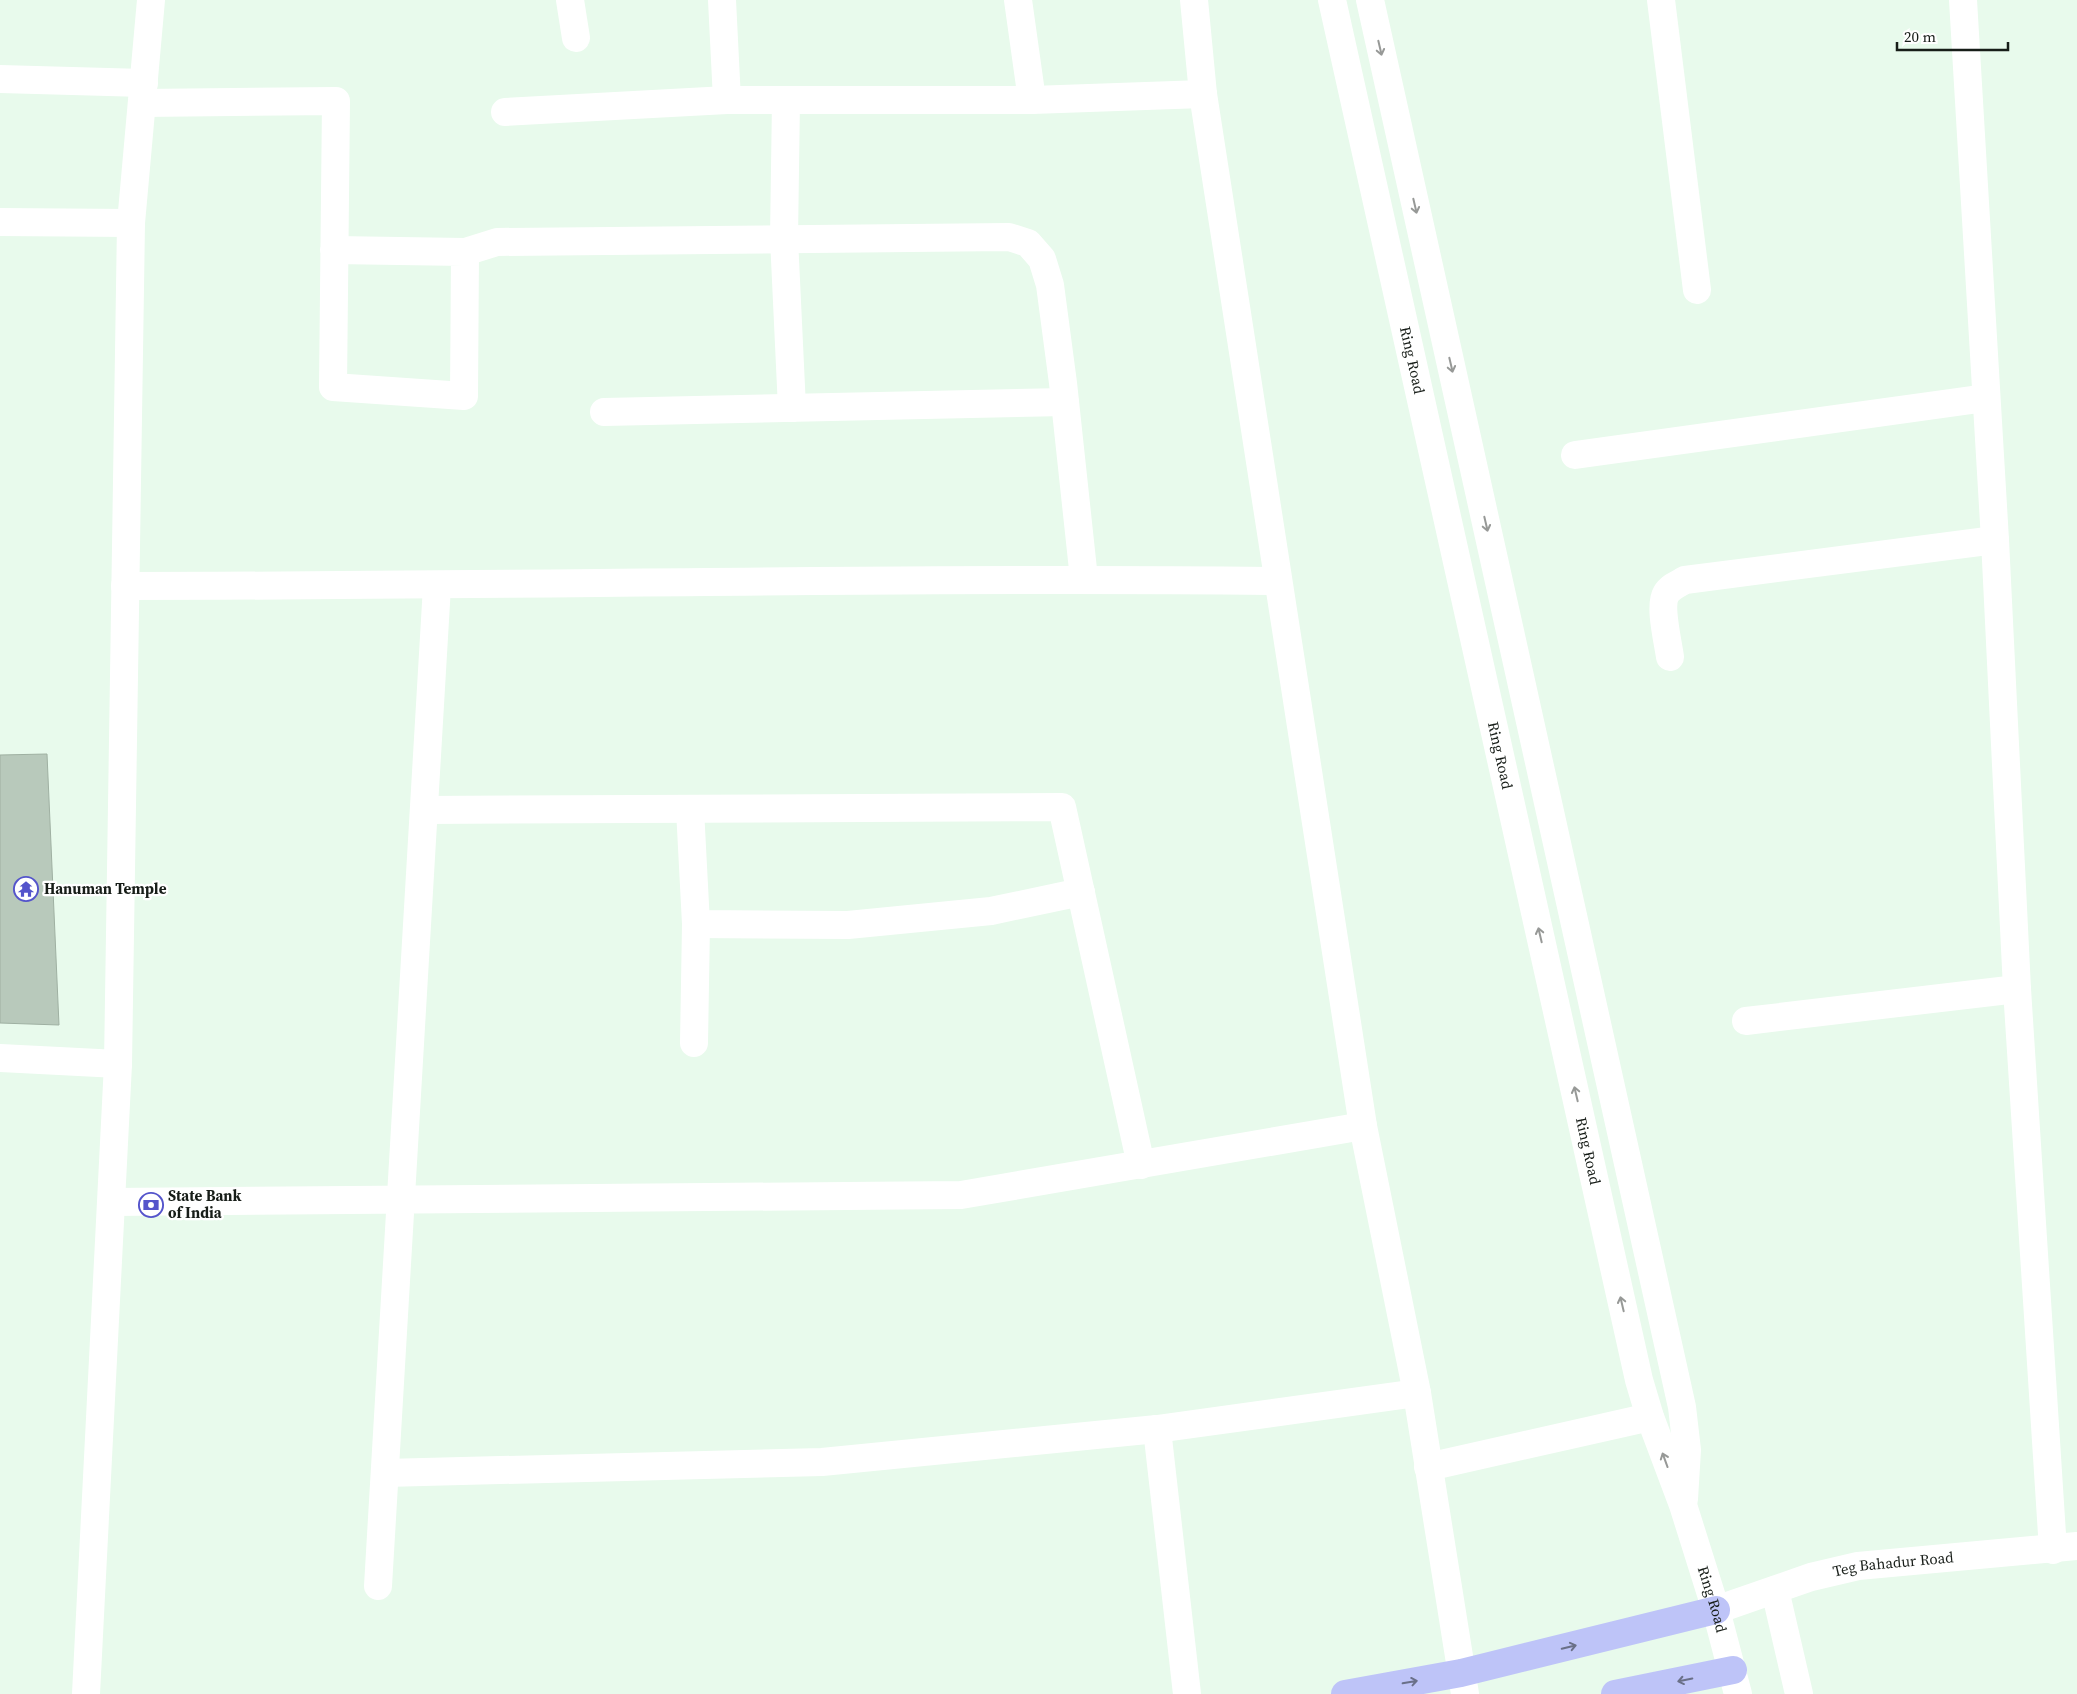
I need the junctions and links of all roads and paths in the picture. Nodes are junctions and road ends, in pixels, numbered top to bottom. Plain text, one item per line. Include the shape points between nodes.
1 (151, 0) edge
2 (570, 0) edge
3 (722, 0) edge
4 (1018, 0) edge
5 (1194, 0) edge
6 (1332, 0) edge
7 (1370, 0) edge
8 (1661, 0) edge
9 (1963, 0) edge
10 (576, 38) dead end
11 (0, 79) edge
12 (143, 93) junction
13 (1203, 94) junction
14 (727, 100) junction
15 (786, 100) junction
16 (1032, 100) junction
17 (505, 112) dead end
18 (0, 222) edge
19 (131, 223) junction
20 (784, 238) junction
21 (334, 250) junction
22 (464, 252) junction
23 (1698, 290) dead end
24 (1986, 398) junction
25 (1065, 402) junction
26 (792, 408) junction
27 (604, 412) dead end
28 (1575, 455) dead end
29 (1995, 540) junction
30 (1084, 579) junction
31 (1278, 581) junction
32 (125, 586) junction
33 (437, 586) junction
34 (1670, 657) dead end
35 (690, 809) junction
36 (424, 810) junction
37 (1081, 892) junction
38 (696, 924) junction
39 (2017, 989) junction
40 (1746, 1021) dead end
41 (694, 1043) dead end
42 (0, 1058) edge
43 (118, 1064) junction
44 (1363, 1126) junction
45 (1141, 1165) junction
46 (401, 1200) junction
47 (112, 1202) junction
48 (1417, 1393) junction
49 (1650, 1417) junction
50 (1157, 1430) junction
51 (1428, 1467) junction
52 (385, 1473) junction
53 (1683, 1505) junction
54 (2065, 1548) edge
55 (378, 1586) dead end
56 (1776, 1590) junction
57 (1716, 1610) junction
58 (1735, 1682) edge
59 (1463, 1684) edge
60 (86, 1694) edge
61 (1187, 1694) edge
62 (1345, 1694) edge
63 (1615, 1694) edge
64 (1799, 1694) edge

1 - 12 street
2 - 10 street
3 - 14 street
4 - 16 street
5 - 13 street
49 -> 6 street, Ring Road
7 -> 53 street, Ring Road via 1682,1407 1687,1450
8 - 23 street
9 - 24 street
11 - 12 street
12 - 19 street
12 - 21 street via 336,101
13 - 16 street
13 - 31 street
14 - 15 street
14 - 17 street
15 - 16 street
15 - 20 street
18 - 19 street
19 - 32 street
20 - 22 street via 497,242
20 - 25 street via 1010,237 1028,243 1042,259 1050,286
20 - 26 street
21 - 22 street
21 - 22 street via 333,388 464,396
24 - 28 street
24 - 29 street
25 - 26 street
25 - 30 street
26 - 27 street
29 - 34 street via 1685,580 1665,595
29 - 39 street
30 - 31 street
30 - 33 street
31 - 44 street
32 - 33 street
32 - 43 street
33 - 36 street
35 - 36 street
35 - 37 street via 1062,807
35 - 38 street
36 - 46 street
37 - 38 street via 991,911 848,925
37 - 45 street
38 - 41 street
39 - 40 street
39 - 54 street
42 - 43 street
43 - 47 street
44 - 45 street
44 - 48 street
45 - 46 street via 961,1195
46 - 47 street
46 - 52 street
47 - 60 street
48 - 50 street
48 - 51 street
49 - 51 street
53 -> 49 street, Ring Road
50 - 52 street via 822,1462
50 - 61 street
51 - 59 street
52 - 55 street
53 - 57 street, Ring Road
54 - 56 street, Teg Bahadur Road via 1858,1566
56 - 57 street, Teg Bahadur Road
56 - 64 street
57 - 58 street, Ring Road
59 -> 57 main road
58 -> 63 main road
62 -> 59 main road

